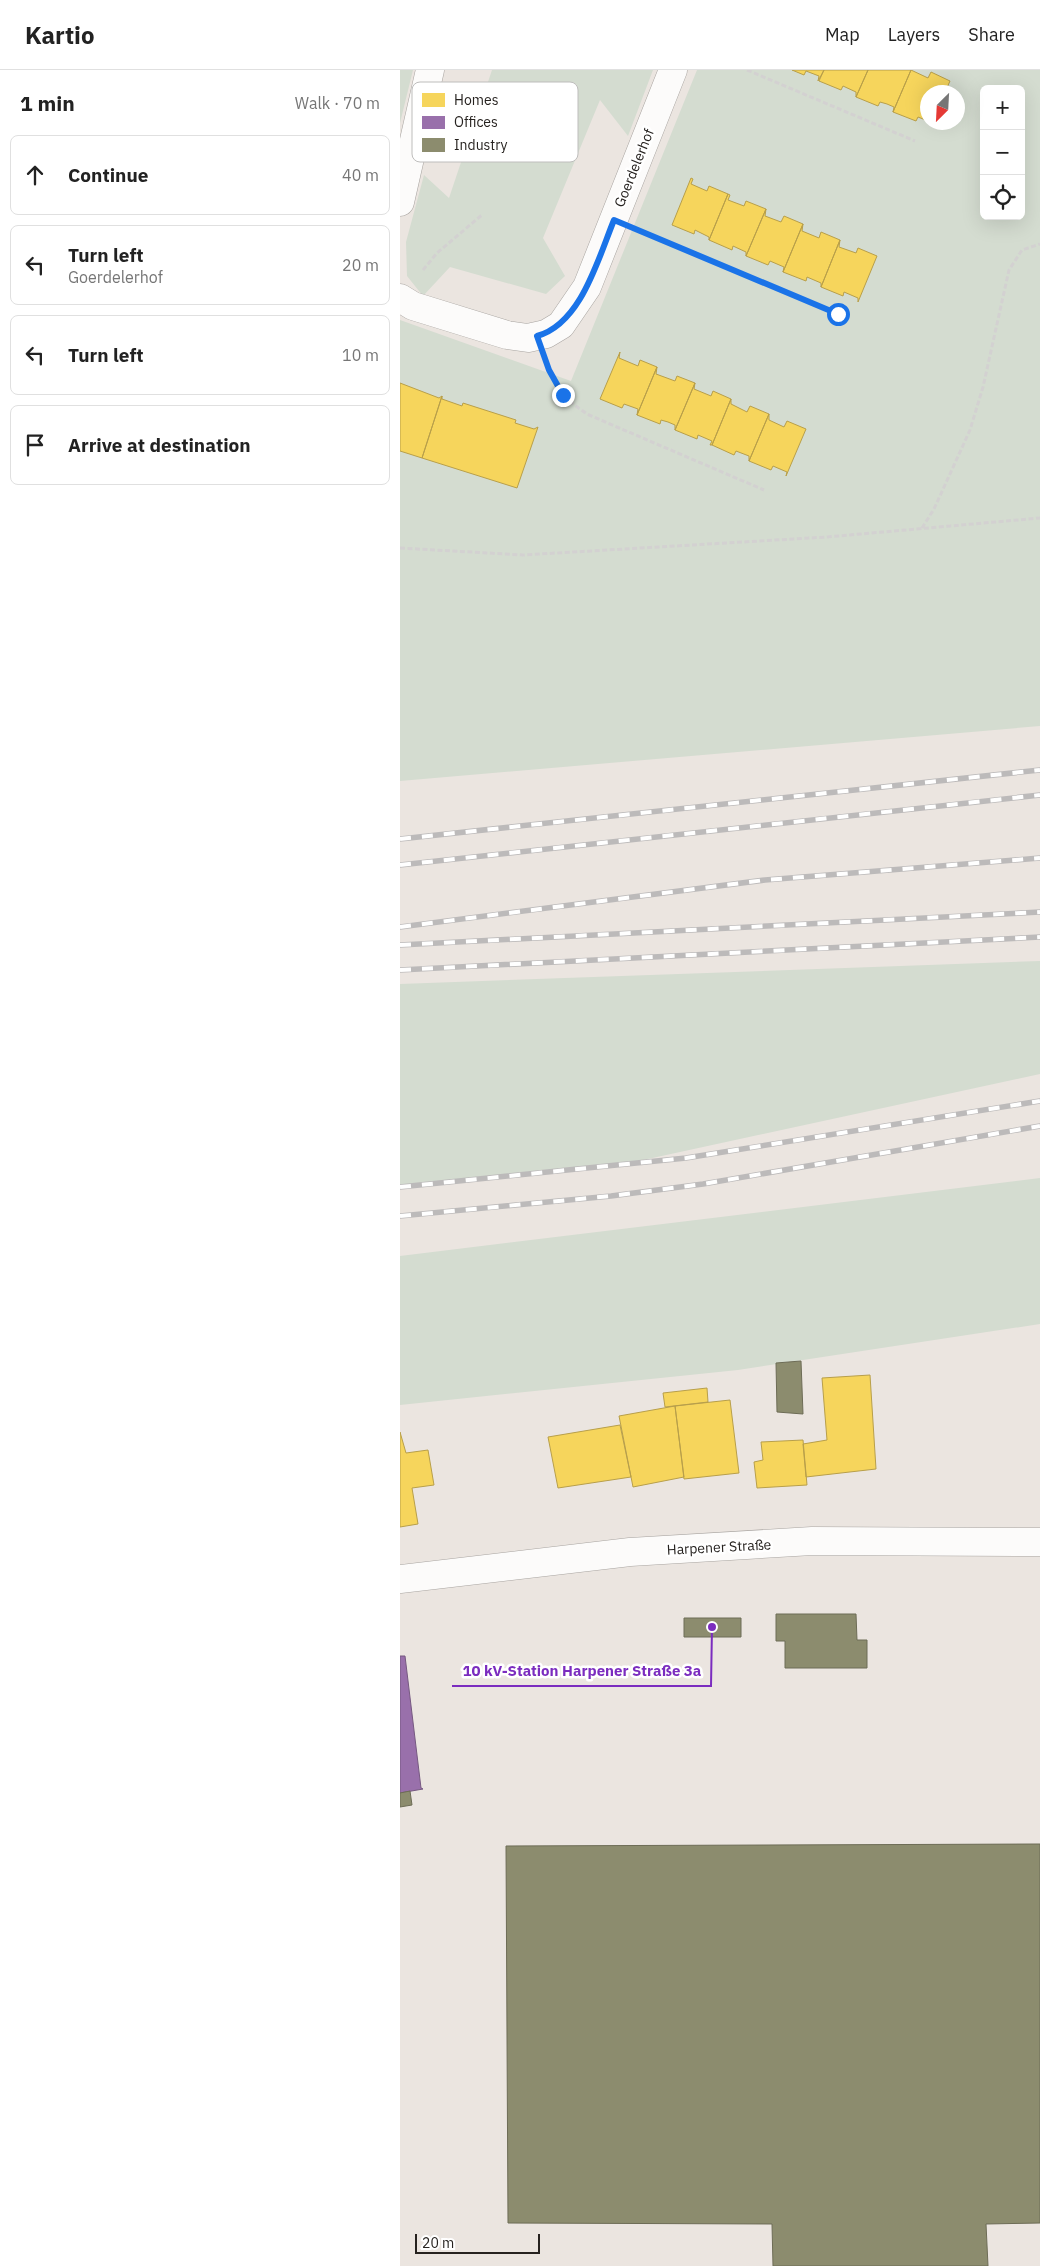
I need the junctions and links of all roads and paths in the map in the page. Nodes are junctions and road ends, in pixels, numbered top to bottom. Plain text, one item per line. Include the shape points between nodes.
1 (673, 70) edge
2 (747, 70) edge
3 (915, 141) dead end
4 (412, 149) edge
5 (400, 202) edge
6 (483, 214) dead end
7 (614, 220) junction
8 (1040, 244) edge
9 (421, 272) dead end
10 (400, 298) edge
11 (838, 314) dead end
12 (537, 336) junction
13 (764, 490) dead end
14 (1040, 518) edge
15 (922, 528) junction
16 (400, 548) edge
17 (1040, 1542) edge
18 (400, 1579) edge

1 - 7 street, Goerdelerhof
2 - 3 path
4 - 5 street
6 - 9 path via 437,253
7 - 11 path
7 - 12 street, Goerdelerhof via 587,287 561,324
8 - 15 path via 1022,250 1009,270 970,430
10 - 12 street, Goerdelerhof via 413,306 507,335
12 - 13 path via 556,384 570,404
14 - 15 path
15 - 16 path via 827,537 523,555
17 - 18 street, Harpener Straße via 812,1541 630,1552

